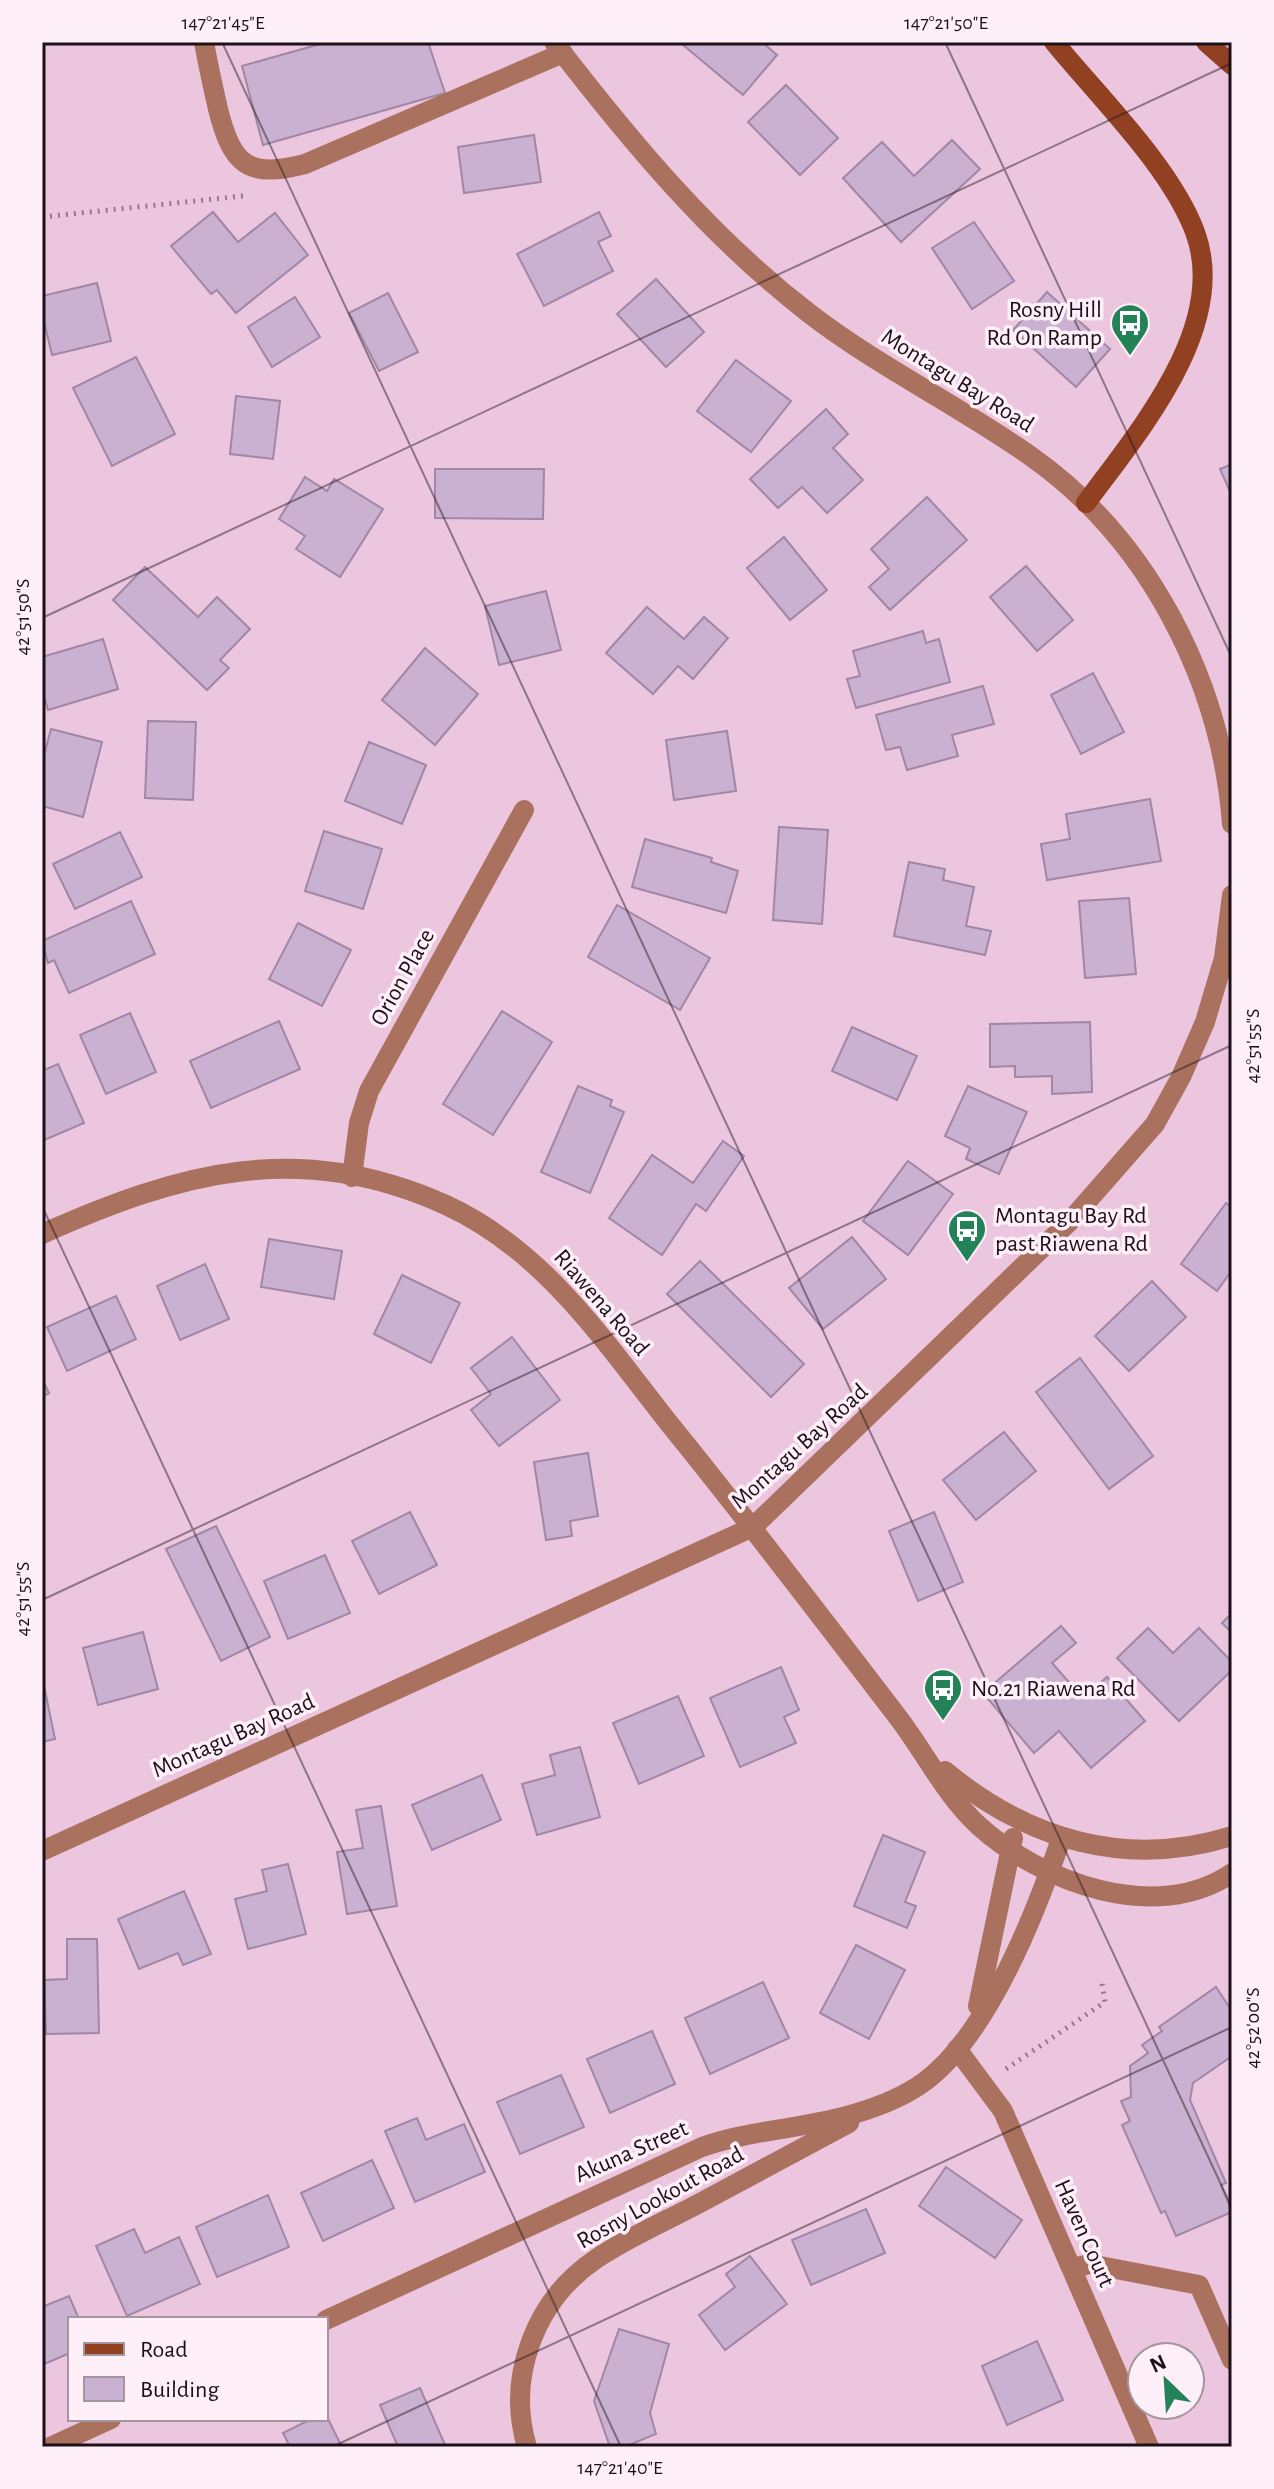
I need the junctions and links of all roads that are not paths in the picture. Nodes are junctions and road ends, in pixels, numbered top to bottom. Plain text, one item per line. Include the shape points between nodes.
1 (204, 42) edge
2 (1054, 42) edge
3 (1206, 42) edge
4 (559, 48) edge
5 (1232, 65) edge
6 (1086, 503) junction
7 (524, 810) dead end
8 (1232, 824) edge
9 (1232, 895) edge
10 (352, 1177) junction
11 (42, 1234) edge
12 (753, 1527) junction
13 (924, 1752) junction
14 (1018, 1821) junction
15 (1232, 1836) edge
16 (1061, 1839) junction
17 (1009, 1849) junction
18 (42, 1851) edge
19 (1050, 1871) junction
20 (1232, 1873) edge
21 (957, 2049) junction
22 (895, 2099) junction
23 (1072, 2268) junction
24 (328, 2319) edge
25 (1232, 2360) edge
26 (107, 2421) edge
27 (50, 2447) edge
28 (527, 2447) edge
29 (1149, 2447) edge

1 - 4 street via 230,149 243,164 267,170 305,164
2 - 6 main road via 1166,179 1196,234 1200,262 1201,293 1187,347 1142,427
3 - 5 main road
4 - 6 street, Montagu Bay Road via 648,161 756,269 852,345 1027,453
6 - 8 street, Montagu Bay Road via 1155,589 1179,630 1220,741
7 - 10 street, Orion Place via 369,1091
9 - 12 street, Montagu Bay Road via 1224,958 1205,1022 1155,1124 1070,1221
10 - 11 street, Riawena Road via 302,1169 201,1175 112,1202
10 - 12 street, Riawena Road via 445,1205 522,1252 578,1308
12 - 13 street, Riawena Road
12 - 18 street, Montagu Bay Road
13 - 14 street, Riawena Road via 969,1792
13 - 17 street, Riawena Road via 977,1824
14 - 16 street, Riawena Road
14 - 17 street, Akuna Street
15 - 16 street, Riawena Road via 1178,1850 1148,1851 1115,1851
16 - 19 street, Akuna Street
17 - 19 street, Riawena Road
17 - 21 street, Akuna Street via 982,1991
19 - 20 street, Riawena Road via 1103,1890 1155,1895 1201,1888
19 - 21 street, Akuna Street via 1007,1970
21 - 22 street, Akuna Street via 925,2082
21 - 23 street, Haven Court via 1003,2111
22 - 24 street, Akuna Street via 838,2119 762,2129 702,2147
22 - 28 street, Rosny Lookout Road via 578,2273 544,2316 523,2365 521,2418
23 - 25 street via 1090,2264 1199,2285
23 - 29 street, Haven Court
26 - 27 street

